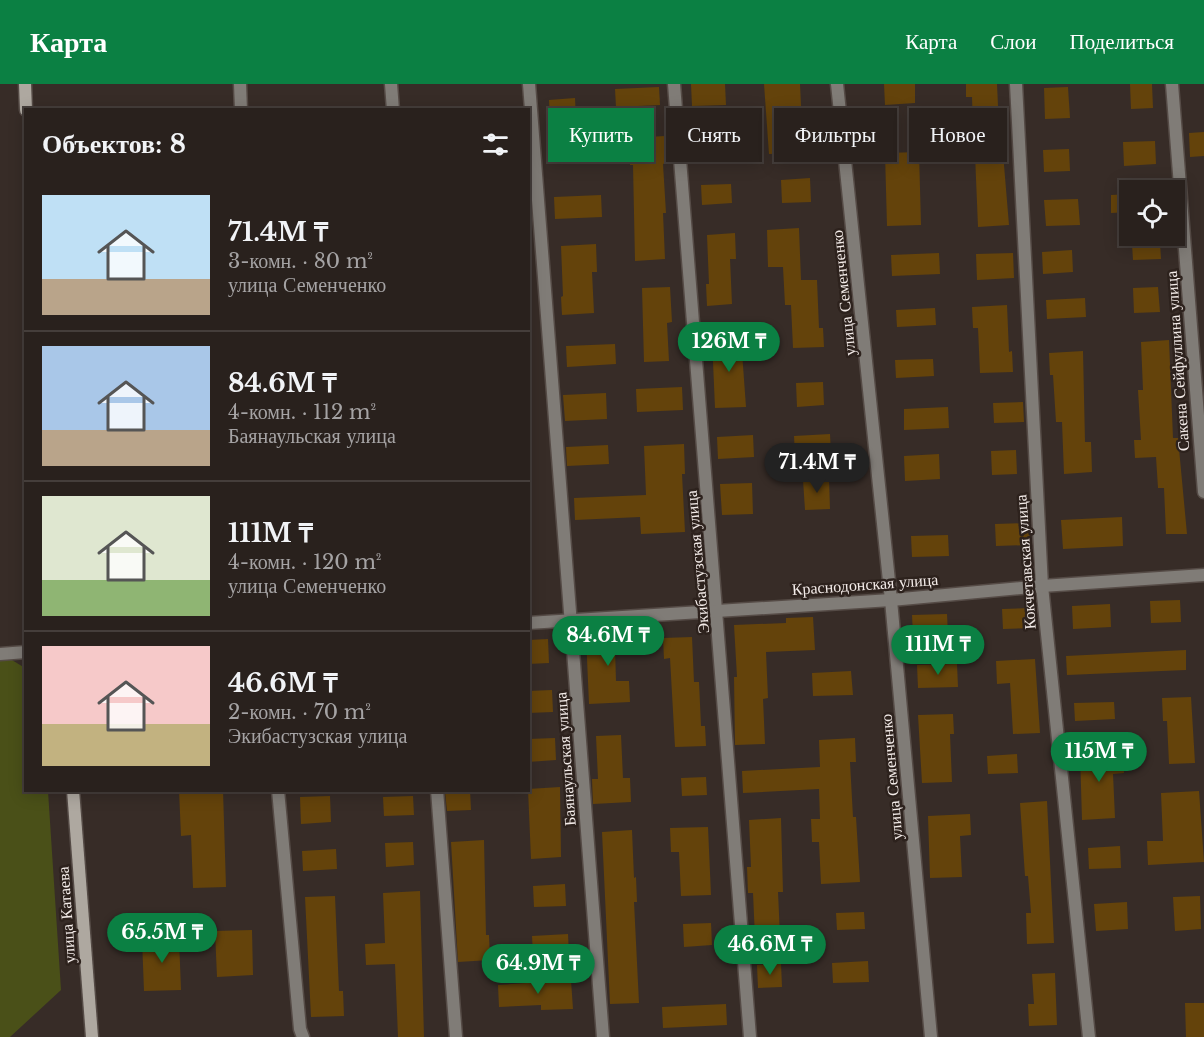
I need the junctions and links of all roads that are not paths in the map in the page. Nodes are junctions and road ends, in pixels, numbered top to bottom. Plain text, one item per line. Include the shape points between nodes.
1 (25, 84) edge
2 (240, 84) edge
3 (391, 84) edge
4 (529, 84) edge
5 (674, 84) edge
6 (837, 84) edge
7 (1016, 84) edge
8 (1172, 84) edge
9 (26, 108) edge
10 (241, 108) edge
11 (393, 108) edge
12 (1204, 492) edge
13 (1204, 575) edge
14 (1042, 586) junction
15 (891, 600) junction
16 (717, 610) junction
17 (571, 621) junction
18 (530, 623) edge
19 (24, 652) edge
20 (0, 654) edge
21 (73, 792) edge
22 (278, 792) edge
23 (437, 792) edge
24 (301, 1033) edge
25 (92, 1037) edge
26 (456, 1037) edge
27 (603, 1037) edge
28 (750, 1037) edge
29 (931, 1037) edge
30 (1089, 1037) edge

1 - 9 street
2 - 10 street
3 - 11 street
4 - 17 street, Баянаульская улица
5 - 16 street, Экибастузская улица
6 - 15 street, улица Семенченко
7 - 14 street, Кокчетавская улица
8 - 12 street, Сакена Сейфуллина улица
13 - 14 street, Краснодонская улица
14 - 15 street, Краснодонская улица
14 - 30 street, Кокчетавская улица
15 - 16 street, Краснодонская улица
15 - 29 street, улица Семенченко
16 - 17 street, Краснодонская улица
16 - 28 street, Экибастузская улица
17 - 18 street, Краснодонская улица
17 - 27 street, Баянаульская улица
19 - 20 street
21 - 25 street, улица Катаева
22 - 24 street
23 - 26 street

